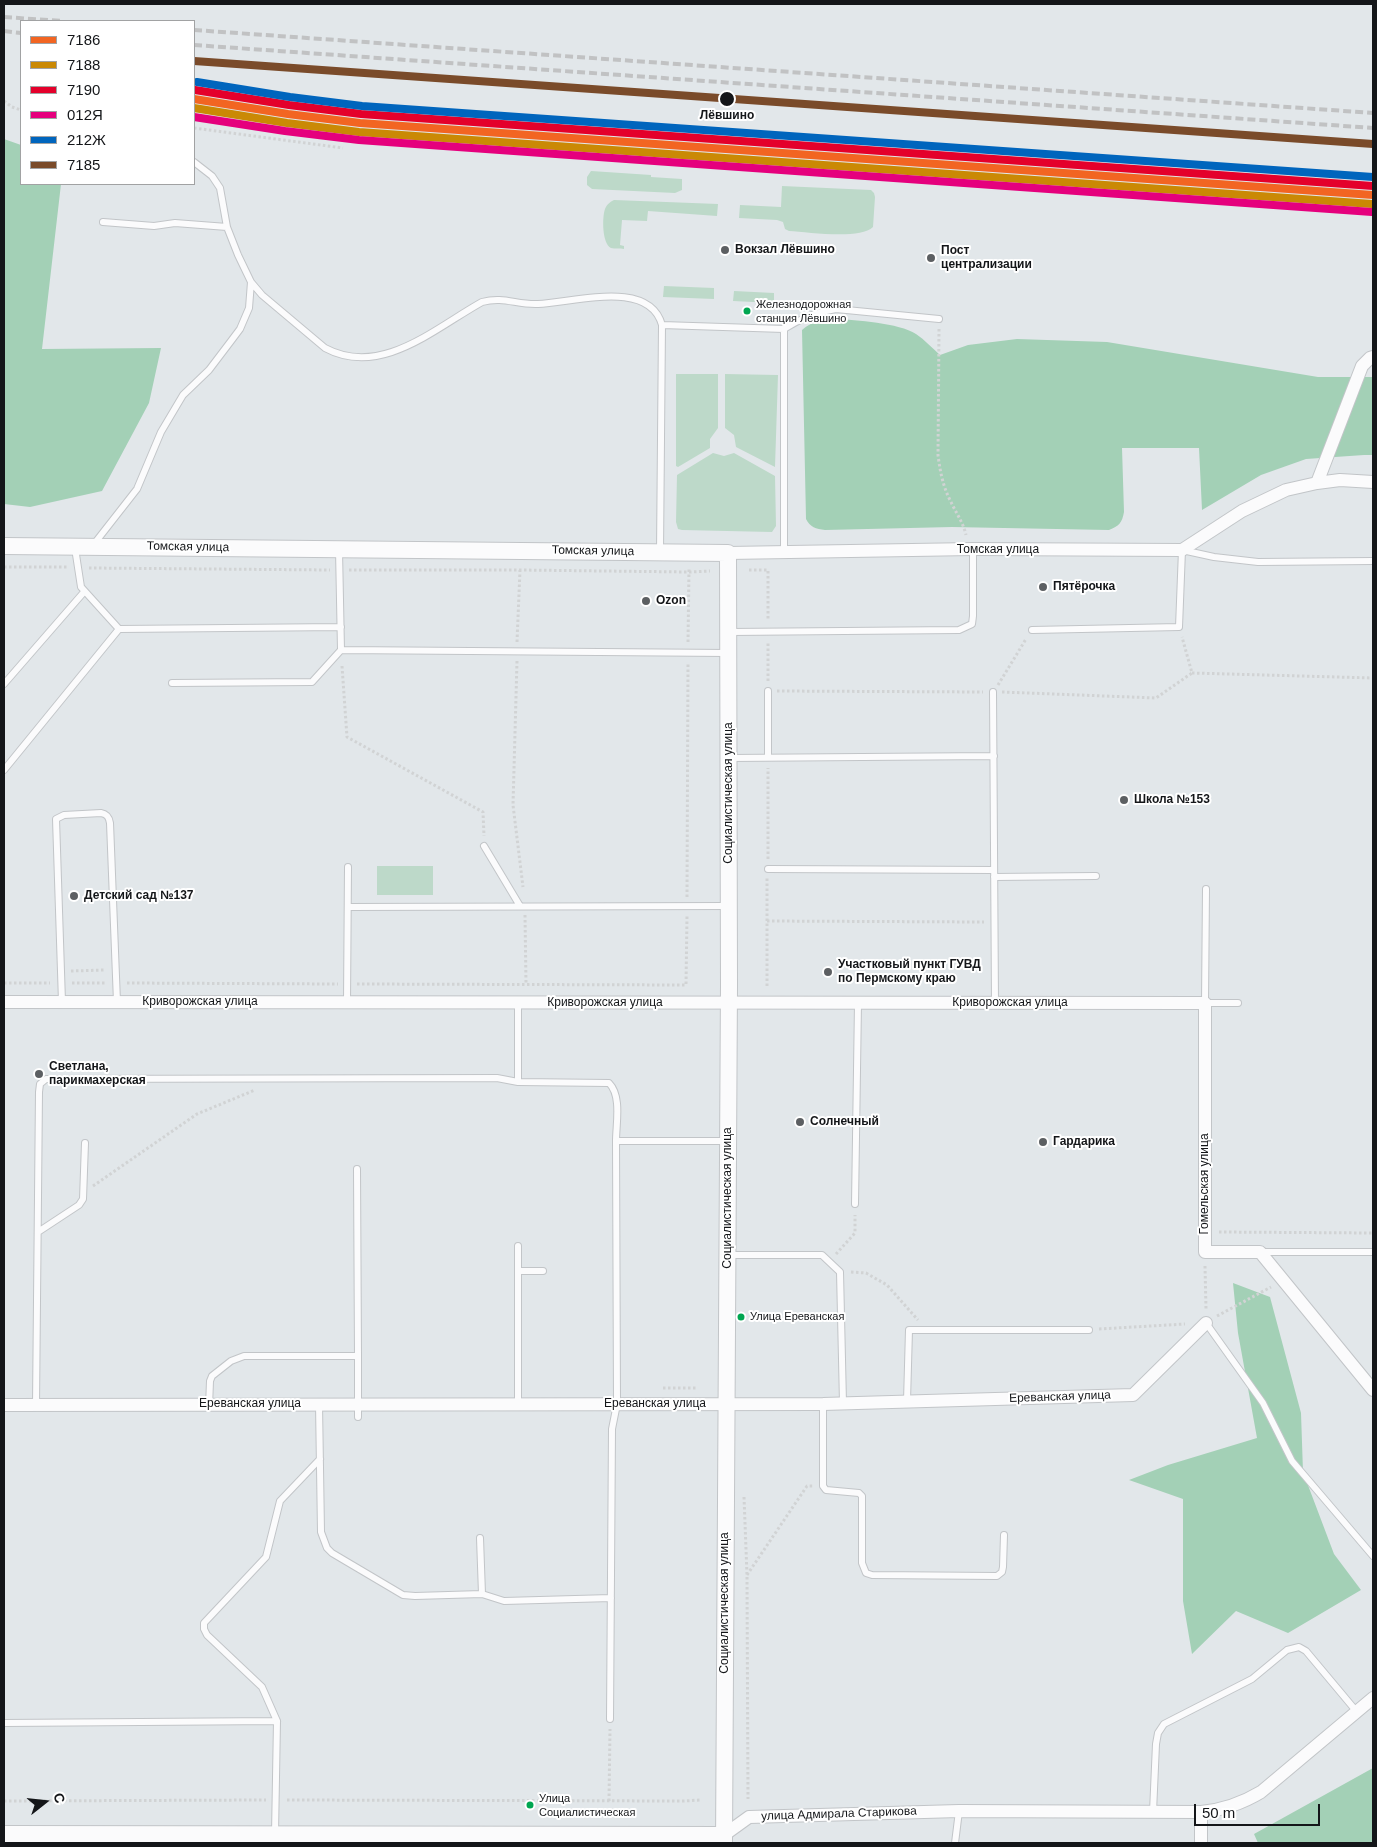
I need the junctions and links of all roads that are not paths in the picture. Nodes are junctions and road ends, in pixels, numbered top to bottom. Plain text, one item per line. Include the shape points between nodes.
1 (195, 163) edge
2 (103, 222) dead end
3 (228, 227) junction
4 (251, 282) junction
5 (939, 319) road end
6 (662, 325) junction
7 (784, 329) junction
8 (1373, 357) edge
9 (1373, 482) edge
10 (1318, 483) junction
11 (4, 546) edge
12 (75, 546) junction
13 (92, 547) junction
14 (339, 549) junction
15 (972, 550) junction
16 (1182, 550) junction
17 (660, 552) junction
18 (784, 552) junction
19 (728, 553) junction
20 (1373, 561) edge
21 (84, 592) junction
22 (341, 627) junction
23 (119, 629) junction
24 (1032, 630) road end
25 (728, 632) junction
26 (341, 650) junction
27 (728, 652) junction
28 (172, 683) dead end
29 (4, 684) edge
30 (768, 691) road end
31 (993, 692) road end
32 (994, 756) junction
33 (728, 758) junction
34 (768, 758) junction
35 (4, 770) edge
36 (484, 846) road end
37 (348, 868) dead end
38 (768, 869) dead end
39 (994, 874) junction
40 (1096, 876) dead end
41 (1206, 889) dead end
42 (523, 906) junction
43 (729, 906) junction
44 (348, 907) junction
45 (4, 1002) edge
46 (62, 1002) junction
47 (117, 1002) junction
48 (347, 1002) junction
49 (522, 1002) junction
50 (729, 1002) junction
51 (858, 1002) junction
52 (995, 1003) junction
53 (1205, 1003) junction
54 (1238, 1003) dead end
55 (518, 1082) junction
56 (616, 1141) junction
57 (728, 1141) junction
58 (85, 1143) dead end
59 (357, 1169) dead end
60 (855, 1204) road end
61 (38, 1232) junction
62 (518, 1246) dead end
63 (1260, 1252) junction
64 (1373, 1252) edge
65 (727, 1255) junction
66 (518, 1272) junction
67 (543, 1272) dead end
68 (1206, 1322) joint
69 (1088, 1330) road end
70 (358, 1356) junction
71 (1371, 1382) edge
72 (907, 1401) junction
73 (843, 1403) junction
74 (319, 1404) junction
75 (518, 1404) junction
76 (617, 1404) junction
77 (726, 1404) junction
78 (823, 1404) junction
79 (4, 1405) edge
80 (36, 1405) junction
81 (209, 1407) junction
82 (358, 1410) junction
83 (320, 1459) junction
84 (1004, 1535) dead end
85 (480, 1538) dead end
86 (1373, 1556) edge
87 (482, 1594) junction
88 (611, 1598) junction
89 (1372, 1701) edge
90 (1357, 1712) junction
91 (610, 1719) road end
92 (277, 1722) junction
93 (4, 1723) edge
94 (959, 1811) junction
95 (1153, 1812) junction
96 (1201, 1812) junction
97 (4, 1834) edge
98 (275, 1834) junction
99 (724, 1839) edge
100 (955, 1843) edge
101 (1201, 1843) edge

1 - 3 lane via 212,176 220,188
2 - 3 lane
3 - 4 lane
4 - 6 lane via 325,348 348,356 374,356 402,348 482,302 500,299 536,304 620,296 636,298 655,311
4 - 13 lane via 249,308 240,329 209,370 183,395 161,432 137,489
5 - 7 lane via 836,309 807,316
6 - 7 lane
6 - 17 lane
7 - 18 lane
8 - 10 street via 1362,366
9 - 10 street via 1340,480
10 - 16 street via 1286,490 1257,503
11 - 12 street, Томская улица
12 - 13 street, Томская улица
12 - 21 lane via 79,581
13 - 14 street, Томская улица
14 - 17 street, Томская улица
14 - 22 lane
15 - 16 street, Томская улица
15 - 18 street, Томская улица
15 - 25 lane via 973,616 972,624 965,628
16 - 20 lane via 1258,562
16 - 24 lane via 1179,627
17 - 19 street, Томская улица
18 - 19 street, Томская улица
19 - 25 street, Социалистическая улица
21 - 23 lane
21 - 29 lane
22 - 23 lane
22 - 26 lane
23 - 35 lane
25 - 27 street, Социалистическая улица
26 - 27 lane
26 - 28 lane via 312,682
27 - 33 street, Социалистическая улица
30 - 34 lane
31 - 32 lane
32 - 34 lane
32 - 39 lane
33 - 34 lane
33 - 43 street, Социалистическая улица
36 - 42 lane
37 - 44 lane
38 - 39 lane
39 - 40 lane
39 - 52 lane
41 - 53 lane
42 - 43 lane
42 - 44 lane
43 - 50 street, Социалистическая улица
44 - 48 lane
45 - 46 street, Криворожская улица
46 - 47 street, Криворожская улица
46 - 47 lane via 56,819 64,815 101,813 109,817
47 - 48 street, Криворожская улица
48 - 49 street, Криворожская улица
49 - 50 street, Криворожская улица
49 - 55 lane
50 - 51 street, Криворожская улица
50 - 57 street, Социалистическая улица
51 - 52 street, Криворожская улица
51 - 60 lane
52 - 53 street, Криворожская улица
53 - 54 lane
53 - 63 street, Гомельская улица via 1205,1252
55 - 56 lane via 609,1083 616,1097
55 - 61 lane via 497,1078 46,1079 40,1084 39,1092
56 - 57 lane
56 - 76 lane
57 - 65 street, Социалистическая улица
58 - 61 lane via 84,1199
59 - 70 lane
61 - 80 lane
62 - 66 lane
63 - 64 lane
63 - 71 street
65 - 73 lane via 822,1255 840,1272
65 - 77 street, Социалистическая улица
66 - 67 lane
66 - 75 lane
68 - 72 street, Ереванская улица via 1133,1395
68 - 86 lane via 1263,1403 1292,1461
69 - 72 lane via 909,1330
70 - 81 lane via 237,1357 212,1376
70 - 82 lane
72 - 73 street, Ереванская улица
73 - 78 street, Ереванская улица
74 - 81 street, Ереванская улица
74 - 82 street, Ереванская улица
74 - 83 lane
75 - 76 street, Ереванская улица
75 - 82 street, Ереванская улица
76 - 77 street, Ереванская улица
76 - 88 lane via 612,1429
77 - 78 street, Ереванская улица
77 - 99 street, Социалистическая улица
78 - 84 lane via 823,1486 826,1490 862,1496 863,1569 866,1573 997,1576 1003,1567
79 - 80 street, Ереванская улица
80 - 81 street, Ереванская улица
83 - 87 lane via 321,1532 332,1553 403,1595
83 - 92 lane via 280,1501 266,1557 204,1622 207,1635 262,1687
85 - 87 lane
87 - 88 lane via 504,1601
88 - 91 lane
89 - 90 street, улица Адмирала Старикова
90 - 95 lane via 1306,1651 1299,1647 1287,1650 1252,1679 1164,1724 1156,1744
90 - 96 street, улица Адмирала Старикова via 1260,1792 1243,1802
92 - 93 lane
92 - 98 lane
94 - 95 street, улица Адмирала Старикова
94 - 99 street, улица Адмирала Старикова via 749,1816
94 - 100 lane
95 - 96 street, улица Адмирала Старикова
96 - 101 street
97 - 98 street
98 - 99 street

